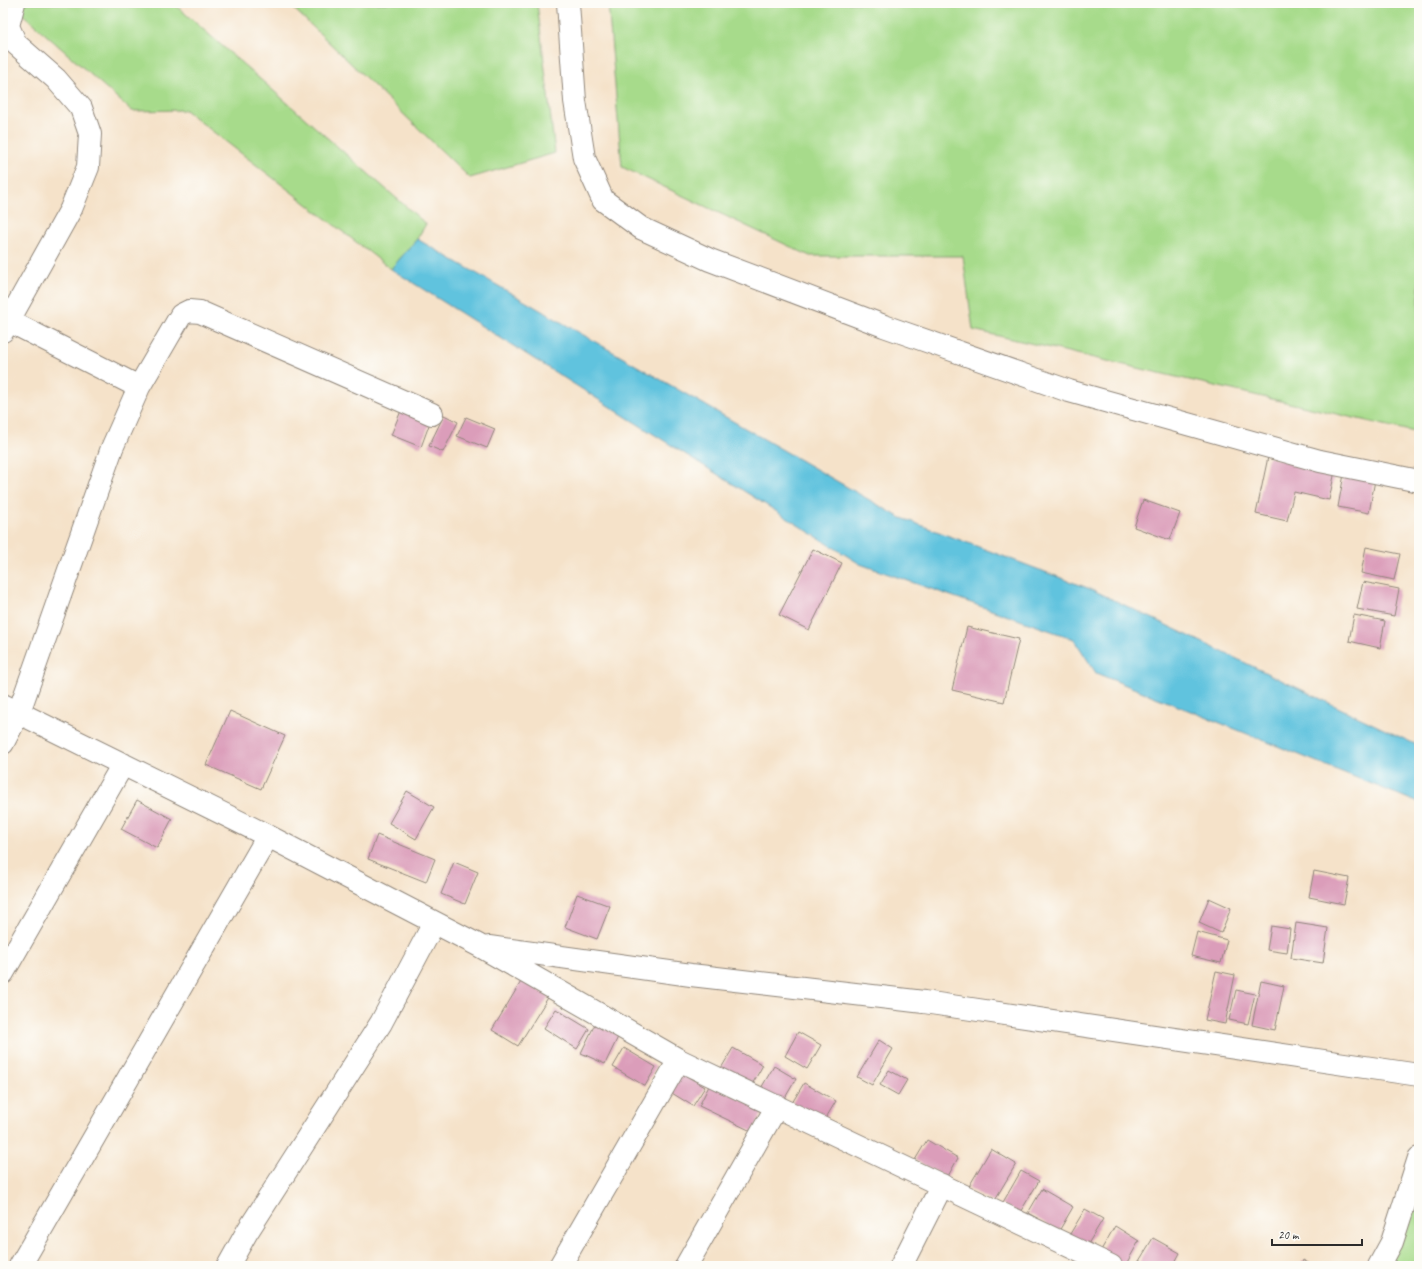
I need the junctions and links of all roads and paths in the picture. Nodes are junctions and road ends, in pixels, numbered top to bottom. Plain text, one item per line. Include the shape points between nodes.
1 (568, 3) edge
2 (14, 4) edge
3 (5, 322) edge
4 (139, 387) junction
5 (432, 414) dead end
6 (1419, 481) edge
7 (11, 708) edge
8 (3, 743) edge
9 (123, 764) junction
10 (268, 836) junction
11 (434, 923) junction
12 (478, 945) junction
13 (3, 973) edge
14 (680, 1060) junction
15 (1419, 1075) edge
16 (777, 1106) junction
17 (1419, 1158) edge
18 (942, 1185) junction
19 (20, 1266) edge
20 (228, 1266) edge
21 (560, 1266) edge
22 (686, 1266) edge
23 (901, 1266) edge
24 (1111, 1266) edge
25 (1379, 1266) edge

1 - 6 street via 575,101 584,158 603,200 641,228 710,260 1069,391 1320,461
2 - 3 street via 8,26 16,44 56,79 81,108 90,134 88,167 70,209
3 - 4 street
4 - 5 street via 181,315 189,311 200,312
4 - 7 street via 112,448
7 - 8 street
7 - 9 street
9 - 10 street
9 - 13 street
10 - 11 street
10 - 19 street
11 - 12 street
11 - 20 street via 381,1023 247,1232
12 - 14 street
12 - 15 street via 691,975 924,1002
14 - 16 street
14 - 21 street
16 - 18 street
16 - 22 street
17 - 25 street via 1392,1242
18 - 23 street
18 - 24 street

